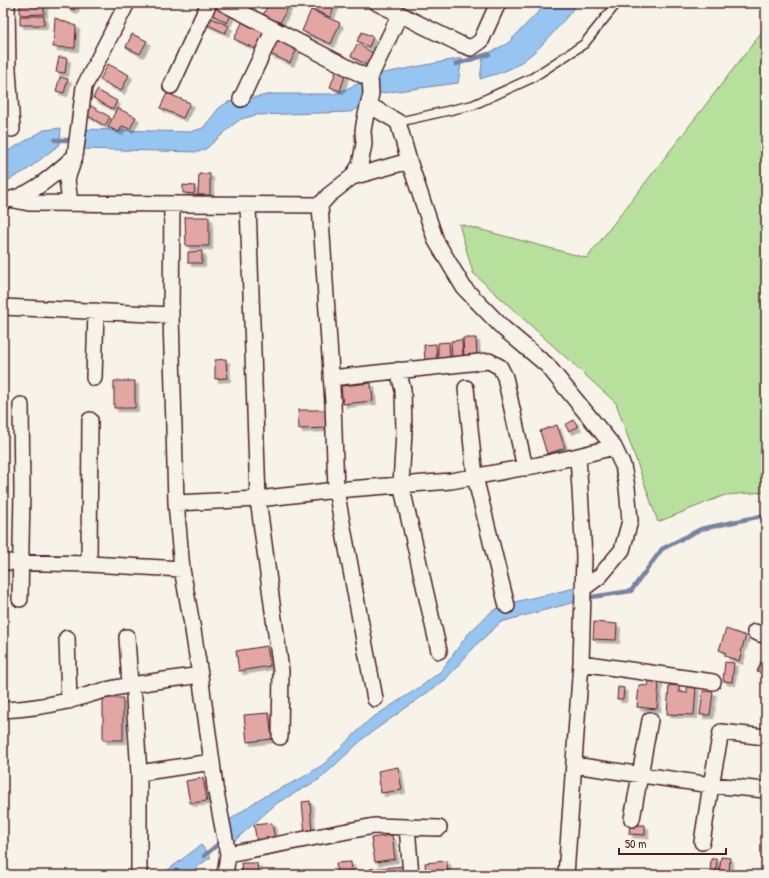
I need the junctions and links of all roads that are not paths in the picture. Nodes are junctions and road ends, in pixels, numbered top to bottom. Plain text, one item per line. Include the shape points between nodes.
1 (7, 3) edge
2 (128, 3) edge
3 (209, 3) edge
4 (223, 3) edge
5 (377, 3) edge
6 (498, 3) edge
7 (617, 3) edge
8 (400, 14) junction
9 (274, 29) junction
10 (171, 86) dead end
11 (370, 90) junction
12 (241, 99) dead end
13 (398, 122) junction
14 (12, 129) dead end
15 (75, 156) junction
16 (409, 161) junction
17 (352, 177) junction
18 (8, 201) edge
19 (70, 203) junction
20 (172, 204) junction
21 (248, 204) junction
22 (320, 205) junction
23 (3, 307) edge
24 (96, 311) junction
25 (171, 315) junction
26 (398, 370) junction
27 (94, 378) dead end
28 (331, 378) junction
29 (466, 388) dead end
30 (21, 405) dead end
31 (90, 420) dead end
32 (614, 447) junction
33 (578, 456) junction
34 (525, 468) junction
35 (475, 477) junction
36 (401, 484) junction
37 (336, 490) junction
38 (258, 499) junction
39 (176, 503) junction
40 (3, 562) edge
41 (21, 562) junction
42 (89, 564) junction
43 (182, 569) junction
44 (20, 599) dead end
45 (583, 599) junction
46 (507, 606) dead end
47 (127, 637) dead end
48 (67, 638) dead end
49 (439, 651) dead end
50 (581, 663) junction
51 (200, 675) junction
52 (713, 682) dead end
53 (132, 692) junction
54 (375, 699) dead end
55 (69, 701) junction
56 (3, 710) edge
57 (650, 720) dead end
58 (280, 737) dead end
59 (766, 737) edge
60 (212, 762) junction
61 (574, 765) junction
62 (139, 773) junction
63 (641, 775) junction
64 (711, 785) junction
65 (766, 790) edge
66 (632, 819) dead end
67 (407, 827) junction
68 (439, 828) dead end
69 (702, 842) dead end
70 (226, 846) junction
71 (139, 875) edge
72 (225, 875) edge
73 (411, 875) edge
74 (566, 875) edge

1 - 14 street
2 - 15 street via 84,87
3 - 10 street
4 - 9 street
5 - 8 street
6 - 8 street via 481,41 471,48
7 - 13 lane via 584,44 532,78 473,105
8 - 11 street via 370,77
9 - 11 street
9 - 12 street
11 - 13 street
11 - 17 street via 360,165
13 - 16 street
15 - 18 street via 40,185
15 - 19 street via 67,179
16 - 17 street
16 - 32 street via 436,241 464,288 503,328 547,365
17 - 22 street
18 - 19 street
19 - 20 street
20 - 21 street
20 - 25 street
21 - 22 street
21 - 38 street
22 - 28 street
23 - 24 street
24 - 25 street
24 - 27 street
25 - 39 street
26 - 28 street
26 - 34 street via 490,362 500,367 505,377
26 - 36 street via 403,390
28 - 37 street
29 - 35 street
30 - 41 street
31 - 42 street
32 - 33 street
32 - 45 street via 623,466 630,521 622,550
33 - 34 street
33 - 45 street via 584,557
34 - 35 street
35 - 36 street
35 - 46 street
36 - 37 street
36 - 49 street
37 - 38 street
37 - 54 street
38 - 39 street
38 - 58 street via 281,671
39 - 43 street
40 - 41 street
41 - 42 street
41 - 44 street
42 - 43 street
43 - 51 street
45 - 50 street
47 - 53 street
48 - 55 street
50 - 52 street
50 - 61 street
51 - 53 street
51 - 60 street
53 - 55 street via 103,691
53 - 62 street
55 - 56 street
57 - 63 street
59 - 64 street via 721,732
60 - 62 street
60 - 70 street via 214,787
61 - 63 street
61 - 74 street
62 - 71 street
63 - 64 street
63 - 66 street
64 - 65 street
64 - 69 street
67 - 68 street
67 - 70 street via 374,826
67 - 73 street
70 - 72 street

